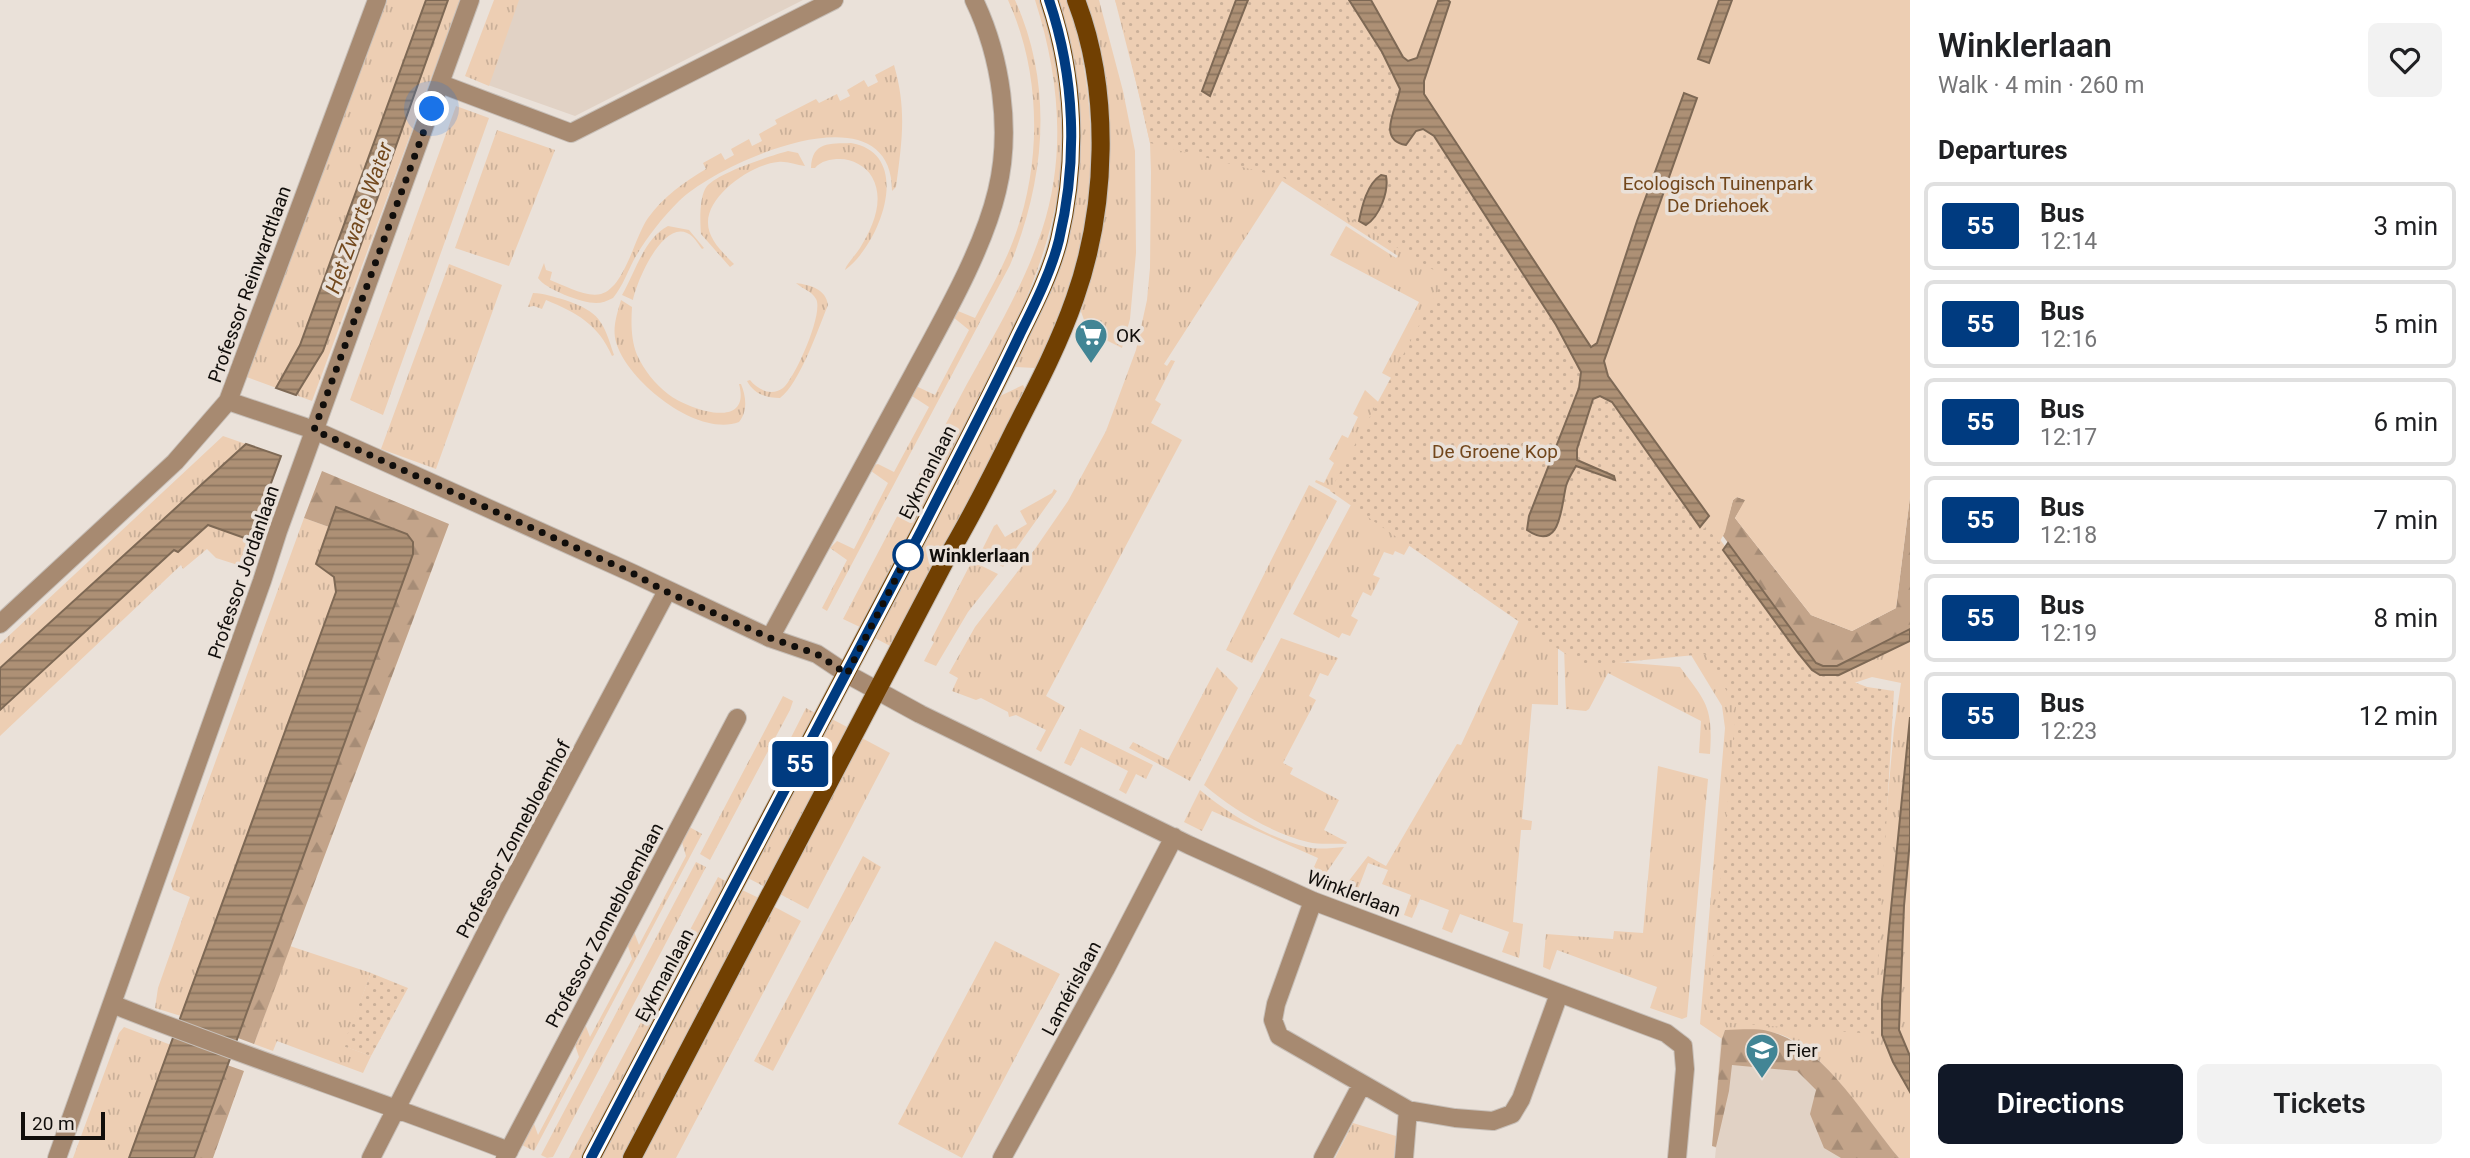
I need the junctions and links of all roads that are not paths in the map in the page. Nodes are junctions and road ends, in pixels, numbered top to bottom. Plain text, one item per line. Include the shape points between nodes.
1 (377, 0) edge
2 (470, 0) edge
3 (834, 0) edge
4 (974, 0) edge
5 (1049, 0) edge
6 (1076, 0) edge
7 (441, 84) junction
8 (228, 401) junction
9 (314, 430) junction
10 (667, 592) junction
11 (0, 624) edge
12 (770, 638) junction
13 (847, 674) junction
14 (878, 691) junction
15 (737, 718) dead end
16 (1174, 836) junction
17 (1313, 901) junction
18 (1559, 993) junction
19 (112, 1004) junction
20 (1362, 1084) junction
21 (396, 1107) junction
22 (1408, 1110) junction
23 (507, 1154) edge
24 (57, 1158) edge
25 (372, 1158) edge
26 (591, 1158) edge
27 (632, 1158) edge
28 (1002, 1158) edge
29 (1323, 1158) edge
30 (1404, 1158) edge
31 (1677, 1158) edge

1 - 8 street, Professor Reinwardtlaan
2 - 7 street, Professor Jordanlaan
3 - 7 street via 571,133
4 - 12 street via 1000,83 1004,124 997,192 973,258 934,336
5 - 13 main road, Eykmanlaan via 1062,38 1071,135 1069,192 1058,244 1009,358
6 - 14 main road via 1096,76 1100,124 1099,192 1076,296 1052,357
7 - 9 street, Professor Jordanlaan
8 - 9 street, Winklerlaan
8 - 11 street, Professor Reinwardtlaan via 176,462
9 - 10 street, Winklerlaan
9 - 19 street, Professor Jordanlaan
10 - 12 street, Winklerlaan
10 - 21 street, Professor Zonnebloemhof
12 - 13 street, Winklerlaan via 817,654
13 - 14 street, Winklerlaan
13 - 26 main road, Eykmanlaan
14 - 16 street, Winklerlaan
14 - 27 main road
15 - 23 street, Professor Zonnebloemlaan
16 - 17 street, Winklerlaan
16 - 28 street, Lamérislaan
17 - 18 street, Winklerlaan
17 - 20 street via 1273,1020 1279,1036
18 - 22 street via 1512,1114 1493,1121
18 - 31 street, Winklerlaan via 1666,1033 1683,1046
19 - 21 street, Professor Zonnebloemlaan
19 - 24 street, Professor Jordanlaan
20 - 22 street
20 - 29 street
21 - 23 street, Professor Zonnebloemlaan
21 - 25 street
22 - 30 street

